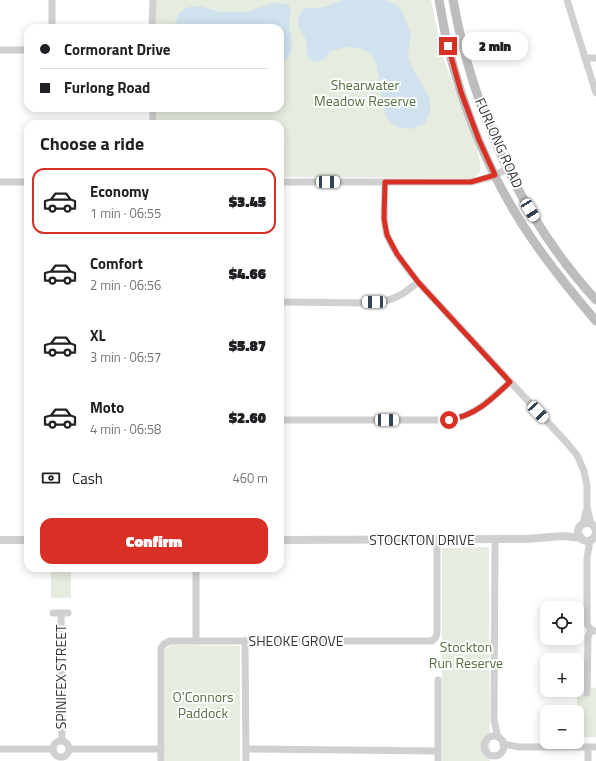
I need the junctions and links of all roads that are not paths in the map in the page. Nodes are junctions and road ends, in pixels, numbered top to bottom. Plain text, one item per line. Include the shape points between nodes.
1 (52, 0) edge
2 (153, 0) edge
3 (439, 0) edge
4 (452, 0) edge
5 (567, 0) edge
6 (52, 24) edge
7 (152, 24) edge
8 (0, 50) edge
9 (24, 50) edge
10 (585, 58) junction
11 (596, 58) edge
12 (596, 93) edge
13 (507, 169) junction
14 (495, 175) junction
15 (1, 182) edge
16 (24, 182) edge
17 (284, 182) edge
18 (385, 182) junction
19 (418, 282) junction
20 (596, 300) edge
21 (284, 302) edge
22 (596, 321) edge
23 (510, 382) junction
24 (284, 420) edge
25 (588, 525) edge
26 (563, 536) junction
27 (589, 538) edge
28 (495, 539) junction
29 (0, 540) edge
30 (24, 540) edge
31 (284, 540) edge
32 (437, 540) junction
33 (196, 572) edge
34 (53, 613) dead end
35 (593, 630) edge
36 (196, 641) junction
37 (245, 641) junction
38 (438, 680) dead end
39 (587, 693) dead end
40 (494, 737) junction
41 (62, 741) junction
42 (503, 747) junction
43 (588, 747) junction
44 (596, 747) edge
45 (0, 749) edge
46 (53, 749) junction
47 (70, 749) junction
48 (161, 749) junction
49 (246, 749) junction
50 (438, 751) junction
51 (494, 758) edge
52 (61, 759) edge
53 (161, 761) edge
54 (246, 761) edge
55 (438, 761) edge
56 (588, 761) edge

1 - 6 street
2 - 7 street
3 - 14 main road, FURLONG ROAD via 461,92
4 - 13 main road, FURLONG ROAD via 469,74
5 - 10 street
8 - 9 street
10 - 11 street
10 - 12 street
13 - 14 street
13 - 20 main road, FURLONG ROAD via 558,253
14 - 18 street via 471,182
14 - 22 main road, FURLONG ROAD via 532,238 569,290
15 - 16 street
17 - 18 street
18 - 19 street via 384,219 387,235 397,254
19 - 21 street via 401,296 384,302
19 - 23 street
23 - 24 street via 478,410 449,420
23 - 25 street via 577,455 587,486
25 - 26 street, STOCKTON DRIVE
25 - 27 street via 595,529
25 - 27 street via 578,534
26 - 27 street, STOCKTON DRIVE
26 - 28 street, STOCKTON DRIVE
27 - 35 street via 588,624
28 - 32 street, STOCKTON DRIVE
28 - 40 street
29 - 30 street
31 - 32 street, STOCKTON DRIVE
32 - 37 street, SHEOKE GROVE via 437,633 432,641
33 - 36 street
34 - 41 street, SPINIFEX STREET via 64,613
35 - 39 street via 588,637
36 - 37 street, SHEOKE GROVE
36 - 48 street, SHEOKE GROVE via 170,641 161,648
37 - 49 street
38 - 50 street
40 - 42 street via 502,741
40 - 51 street via 486,741 484,746
41 - 46 street via 57,742
41 - 47 street via 68,744
42 - 43 street
42 - 51 street
43 - 44 street
43 - 56 street
45 - 46 street
46 - 52 street via 56,756
47 - 48 street
47 - 52 street
48 - 53 street
49 - 50 street
49 - 54 street
50 - 55 street

